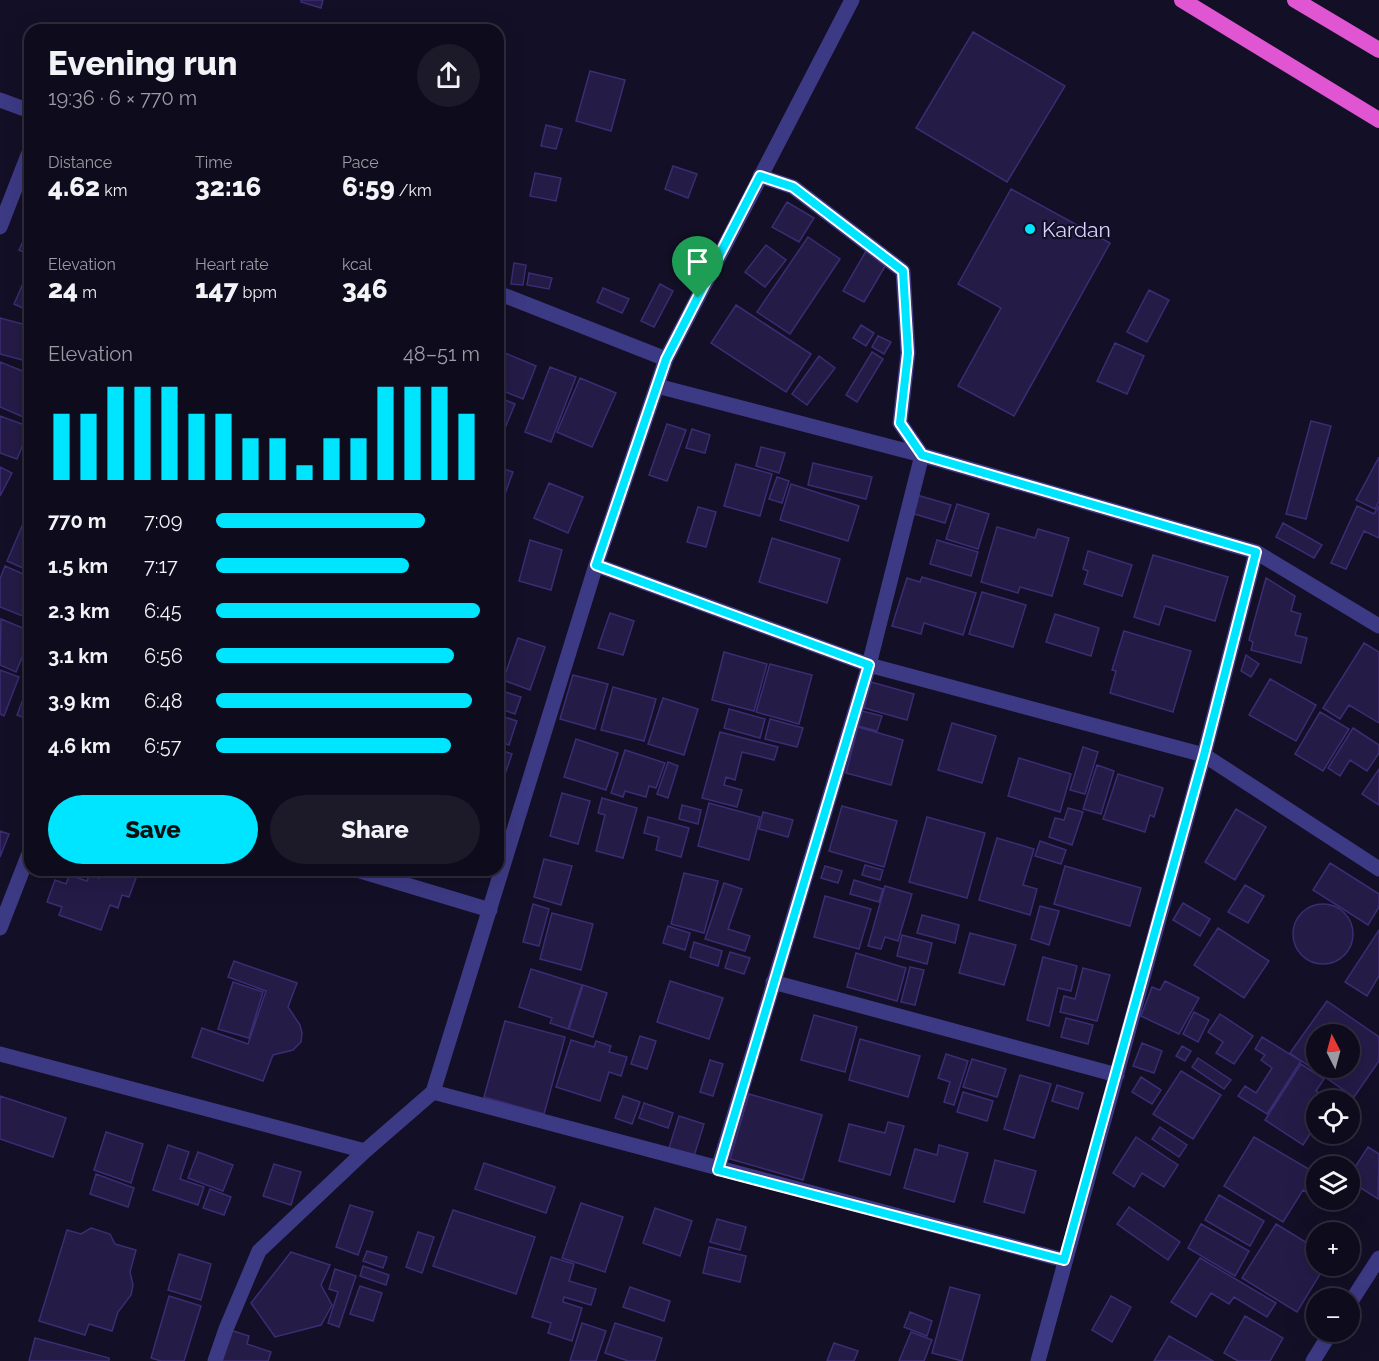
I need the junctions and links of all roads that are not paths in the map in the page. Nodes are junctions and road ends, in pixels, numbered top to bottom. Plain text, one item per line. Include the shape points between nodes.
1 (852, 0) edge
2 (1182, 0) edge
3 (1295, 0) edge
4 (1379, 50) edge
5 (0, 100) edge
6 (24, 109) edge
7 (1379, 120) edge
8 (24, 165) edge
9 (760, 176) junction
10 (0, 227) edge
11 (504, 295) edge
12 (666, 359) junction
13 (657, 386) junction
14 (922, 455) junction
15 (1256, 552) junction
16 (596, 565) junction
17 (1379, 626) edge
18 (869, 665) junction
19 (1204, 755) junction
20 (504, 864) edge
21 (24, 866) edge
22 (1379, 869) edge
23 (377, 876) edge
24 (500, 876) edge
25 (490, 910) junction
26 (0, 928) edge
27 (773, 982) junction
28 (0, 1054) edge
29 (1117, 1075) junction
30 (433, 1092) junction
31 (365, 1151) junction
32 (718, 1170) junction
33 (1379, 1258) edge
34 (1064, 1260) junction
35 (1360, 1288) edge
36 (1325, 1342) edge
37 (215, 1361) edge
38 (1038, 1361) edge
39 (1313, 1361) edge

1 - 9 street
2 - 7 highway
3 - 4 highway
5 - 6 street
8 - 10 street
9 - 12 street
9 - 14 street via 793,187 903,271 908,353 900,423
11 - 12 street
12 - 13 street
13 - 14 street
13 - 16 street
14 - 15 street
14 - 18 street
15 - 17 street
15 - 19 street
16 - 18 street
16 - 20 street
18 - 19 street
18 - 27 street
19 - 22 street
19 - 29 street
21 - 26 street
23 - 25 street
24 - 25 street
25 - 30 street
27 - 29 street
27 - 32 street
28 - 31 street
29 - 34 street
30 - 31 street
30 - 32 street
31 - 37 street via 259,1251
32 - 34 street
33 - 35 street
34 - 38 street
36 - 39 street

